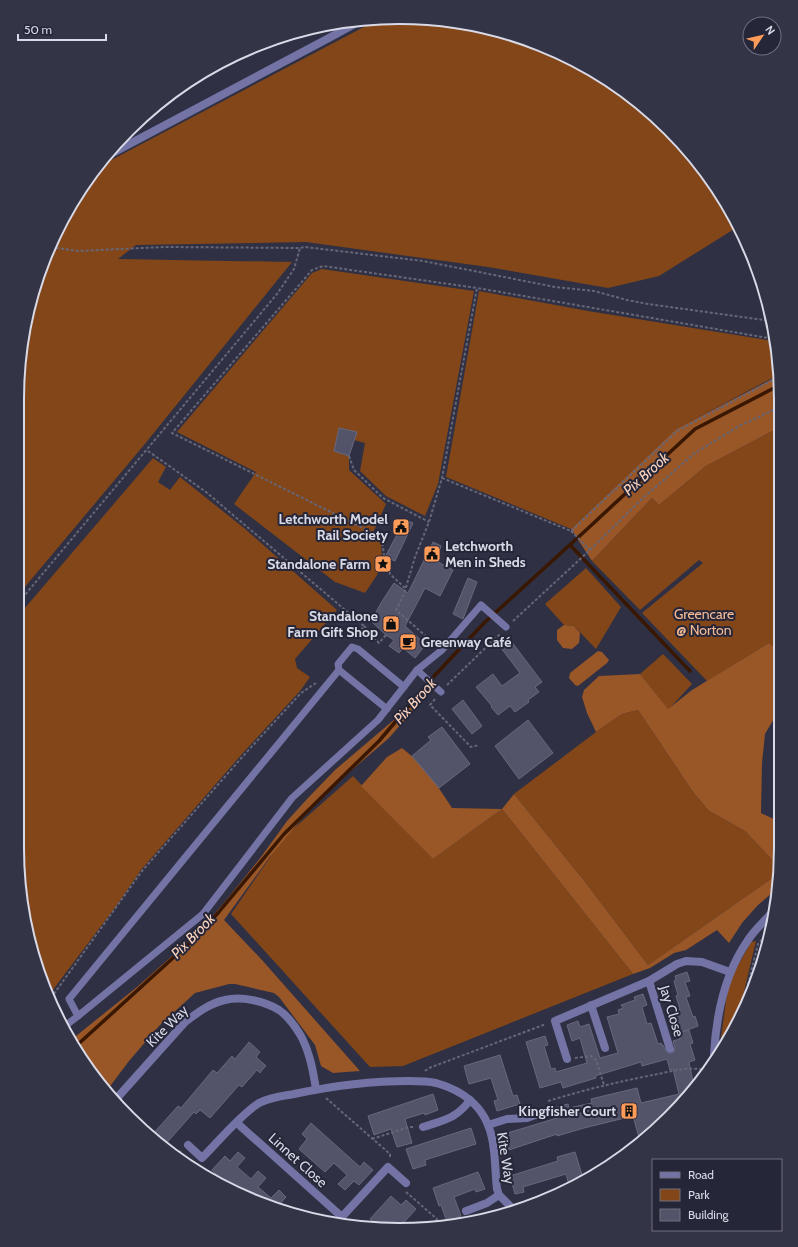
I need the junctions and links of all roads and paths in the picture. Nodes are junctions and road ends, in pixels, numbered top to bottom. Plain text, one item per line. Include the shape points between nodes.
1 (349, 27) edge
2 (120, 149) edge
3 (56, 248) edge
4 (300, 248) junction
5 (477, 288) junction
6 (766, 320) edge
7 (769, 338) edge
8 (773, 380) edge
9 (774, 410) edge
10 (147, 450) junction
11 (349, 456) dead end
12 (442, 478) junction
13 (429, 522) junction
14 (571, 531) junction
15 (590, 550) junction
16 (405, 588) junction
17 (24, 596) edge
18 (364, 626) junction
19 (506, 627) junction
20 (386, 635) dead end
21 (351, 643) dead end
22 (442, 650) junction
23 (339, 670) junction
24 (417, 670) junction
25 (321, 679) dead end
26 (404, 687) junction
27 (441, 692) junction
28 (387, 709) junction
29 (479, 745) dead end
30 (768, 917) edge
31 (762, 939) edge
32 (730, 972) junction
33 (649, 981) junction
34 (749, 982) edge
35 (54, 994) edge
36 (591, 1005) junction
37 (78, 1016) junction
38 (555, 1021) junction
39 (68, 1024) edge
40 (605, 1048) dead end
41 (670, 1049) dead end
42 (715, 1051) edge
43 (567, 1059) joint
44 (702, 1069) edge
45 (414, 1081) junction
46 (604, 1085) junction
47 (316, 1089) junction
48 (118, 1096) edge
49 (470, 1100) junction
50 (546, 1110) joint
51 (237, 1122) junction
52 (488, 1125) junction
53 (423, 1127) joint
54 (372, 1139) junction
55 (188, 1145) dead end
56 (388, 1167) junction
57 (406, 1182) joint
58 (499, 1195) junction
59 (510, 1206) edge
60 (466, 1211) joint
61 (463, 1217) edge
62 (341, 1219) edge
63 (435, 1221) edge

1 - 2 street
3 - 4 path via 78,250 164,247
4 - 6 path via 423,261 555,287 594,291 648,304
4 - 10 path via 294,270 277,294
5 - 7 path
5 - 12 path
5 - 16 path via 323,266 312,270 172,433 365,529 382,540 385,563 390,574
8 - 14 path via 677,431
9 - 15 path via 739,426 695,453 644,497
10 - 17 path
10 - 18 path via 206,492
11 - 13 path via 354,470 383,498
12 - 13 path
12 - 14 path
13 - 16 path
14 - 15 path
15 - 19 path
16 - 22 path via 396,610
18 - 20 path via 379,643
18 - 21 path
19 - 22 lane via 481,605
19 - 27 path
22 - 24 lane
23 - 26 lane via 338,664 352,647 358,649
23 - 28 lane
23 - 37 lane via 68,999
24 - 26 lane
24 - 27 lane
25 - 35 path via 301,693 142,871
26 - 28 lane
27 - 29 path via 430,705 470,747
28 - 37 lane via 292,798 203,914
30 - 32 street via 748,939
31 - 34 path via 758,944
32 - 33 street, Jay Close via 702,962 686,961
32 - 42 street via 718,1021
33 - 36 street, Jay Close
33 - 41 street, Jay Close
36 - 38 street, Jay Close
36 - 40 street
37 - 39 lane
38 - 43 street
38 - 45 path via 428,1068
43 - 46 path via 591,1056 596,1060
44 - 46 path via 681,1070
45 - 47 street, Kite Way
45 - 49 street, Kite Way via 428,1081 446,1086
46 - 50 path via 547,1102
47 - 48 street, Kite Way via 305,1044 287,1017 267,1004 240,999 214,1004 185,1022
47 - 51 street, Kite Way via 268,1099
47 - 54 path
49 - 52 street, Kite Way
49 - 53 street via 463,1110 452,1117
50 - 52 street, Kite Way via 527,1118 507,1119
51 - 55 street, Kite Way via 202,1158
51 - 62 street, Linnet Close
52 - 58 street, Kite Way via 493,1142
53 - 54 path via 409,1127
54 - 56 path via 390,1154
56 - 57 street
56 - 62 street, Linnet Close
57 - 63 path via 403,1190 437,1219
58 - 59 street, Kite Way
58 - 60 street, Kite Way
60 - 61 path

